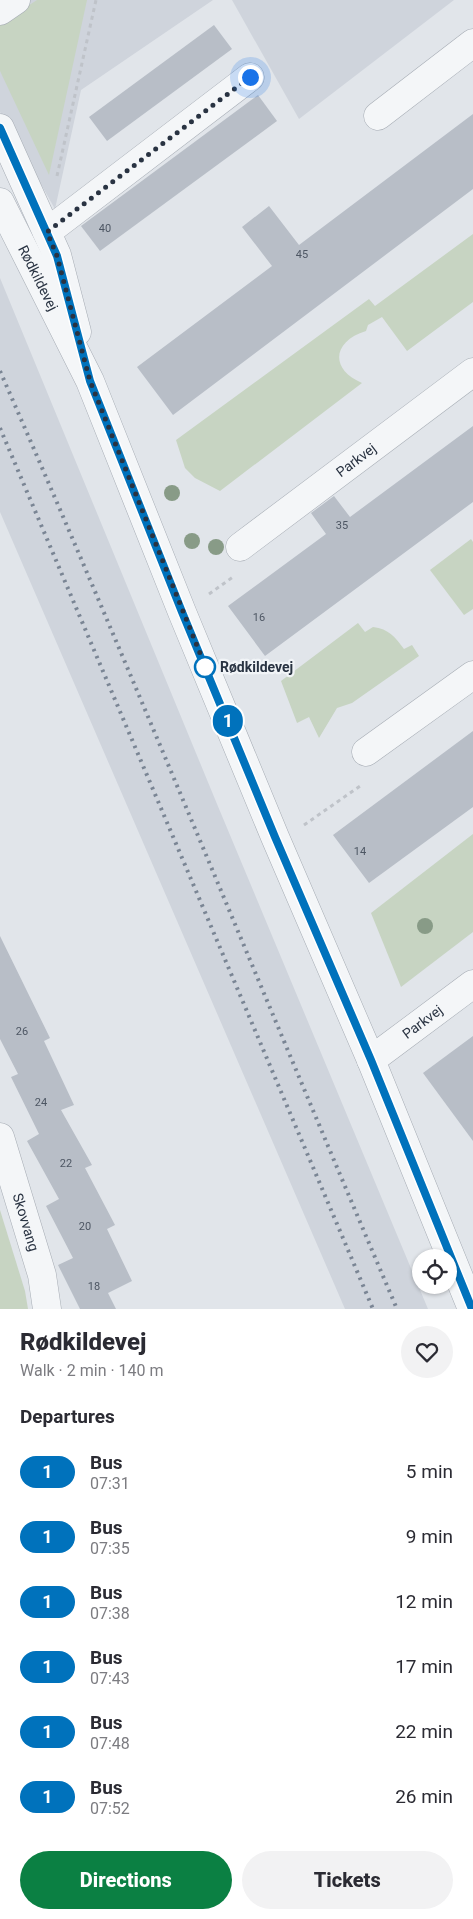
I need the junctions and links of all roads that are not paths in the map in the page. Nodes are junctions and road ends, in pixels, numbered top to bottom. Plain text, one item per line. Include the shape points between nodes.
1 (16, 0) edge
2 (0, 11) edge
3 (473, 43) edge
4 (250, 77) dead end
5 (378, 116) dead end
6 (0, 128) edge
7 (0, 202) edge
8 (45, 228) junction
9 (473, 372) edge
10 (90, 381) junction
11 (240, 547) road end
12 (473, 675) edge
13 (366, 752) road end
14 (473, 984) edge
15 (371, 1060) junction
16 (0, 1137) edge
17 (469, 1292) edge
18 (48, 1309) edge

1 - 2 street
3 - 5 street
4 - 8 street
6 - 8 street, Rødkildevej
7 - 10 street, Rødkildevej
8 - 10 street, Rødkildevej via 57,256
9 - 11 street, Parkvej
10 - 15 street, Rødkildevej via 275,837
12 - 13 street
14 - 15 street, Parkvej
15 - 17 street, Rødkildevej
16 - 18 street, Skovvang via 42,1275

